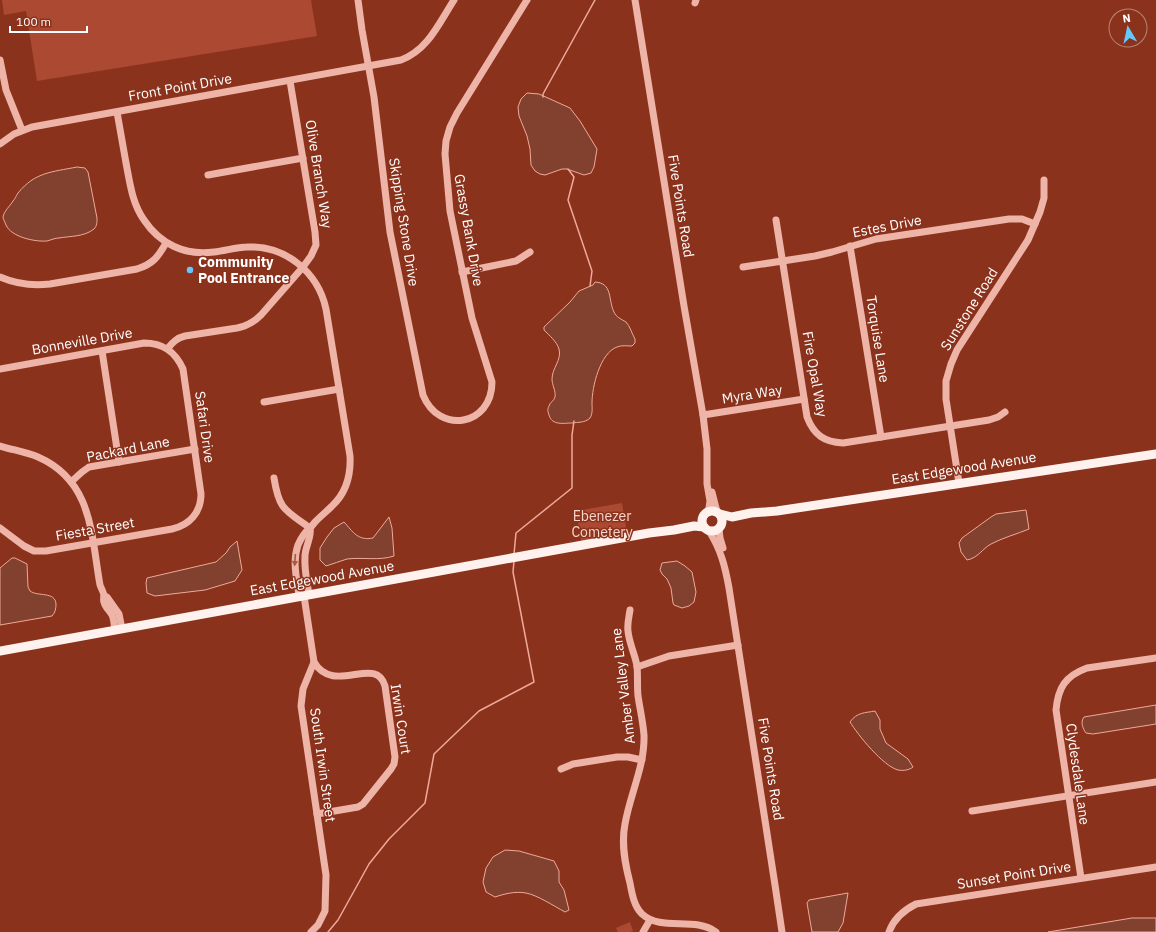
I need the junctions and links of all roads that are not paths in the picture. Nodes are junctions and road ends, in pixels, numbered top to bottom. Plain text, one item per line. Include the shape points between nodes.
1 (358, 0) edge
2 (454, 0) edge
3 (527, 0) edge
4 (635, 0) edge
5 (0, 60) edge
6 (368, 66) junction
7 (290, 81) junction
8 (117, 112) junction
9 (22, 130) junction
10 (0, 144) edge
11 (303, 158) junction
12 (208, 175) dead end
13 (1044, 180) dead end
14 (776, 220) dead end
15 (1035, 224) junction
16 (166, 243) junction
17 (850, 246) junction
18 (530, 252) dead end
19 (782, 261) junction
20 (743, 267) dead end
21 (303, 268) junction
22 (462, 272) junction
23 (0, 277) edge
24 (168, 348) junction
25 (102, 351) junction
26 (0, 369) edge
27 (339, 389) junction
28 (804, 399) junction
29 (264, 402) dead end
30 (1005, 412) dead end
31 (703, 415) junction
32 (463, 421) joint
33 (950, 426) junction
34 (881, 437) junction
35 (0, 446) edge
36 (195, 449) junction
37 (1156, 454) edge
38 (119, 462) junction
39 (274, 478) dead end
40 (72, 482) junction
41 (959, 483) junction
42 (777, 511) junction
43 (196, 513) joint
44 (718, 513) junction
45 (705, 515) junction
46 (720, 527) junction
47 (0, 528) edge
48 (310, 528) junction
49 (707, 529) junction
50 (649, 533) junction
51 (94, 543) junction
52 (304, 596) junction
53 (733, 609) junction
54 (630, 610) dead end
55 (119, 629) junction
56 (738, 645) junction
57 (0, 651) edge
58 (1156, 658) edge
59 (314, 662) junction
60 (637, 666) junction
61 (642, 760) junction
62 (561, 769) dead end
63 (1156, 782) edge
64 (1068, 796) junction
65 (972, 811) dead end
66 (317, 814) junction
67 (1156, 867) edge
68 (1080, 878) junction
69 (650, 920) junction
70 (311, 932) edge
71 (643, 932) edge
72 (716, 932) edge
73 (782, 932) edge
74 (889, 932) edge

1 - 6 street, Skipping Stone Drive
2 - 6 street, Front Point Drive via 430,38 416,52 401,60
3 - 22 street, Grassy Bank Drive via 457,113 446,141 445,165 450,211
4 - 31 street, Five Points Road
5 - 9 street via 6,90
6 - 7 street, Front Point Drive
6 - 32 street, Skipping Stone Drive via 390,232 423,395 429,408 438,416
7 - 8 street, Front Point Drive
7 - 11 street, Olive Branch Way
8 - 9 street, Front Point Drive
8 - 16 street via 138,211 150,228
9 - 10 street, Front Point Drive
11 - 12 street
11 - 21 street, Olive Branch Way via 316,238 314,251
13 - 15 street, Sunstone Road via 1044,198
14 - 19 street, Fire Opal Way
15 - 17 street, Estes Drive via 1022,219 1009,219 876,239
15 - 33 street, Sunstone Road via 1028,240 957,350 951,364 946,381
16 - 21 street via 204,253 248,247 263,248 287,256
16 - 23 street via 154,260 143,267 40,285 18,283
17 - 19 street, Estes Drive via 815,256
17 - 34 street, Torquise Lane
18 - 22 street via 516,261
19 - 20 street, Estes Drive
19 - 28 street, Fire Opal Way
21 - 24 street, Olive Branch Way via 254,321 243,327 185,336 174,341
21 - 27 street via 316,284 324,300
22 - 32 street, Grassy Bank Drive via 492,391 490,399 480,412
24 - 25 street, Bonneville Drive via 144,343
24 - 36 street, Safari Drive via 183,368
25 - 26 street, Bonneville Drive
25 - 38 street
27 - 29 street
27 - 48 street via 350,456 349,476 338,499
28 - 31 street, Myra Way
28 - 34 street, Fire Opal Way via 810,425 822,438 844,444
30 - 33 street, Fire Opal Way via 989,420
31 - 44 street via 708,431 712,487
31 - 45 street via 710,504
33 - 34 street, Fire Opal Way
33 - 41 street, Sunstone Road
35 - 40 street via 44,460
36 - 38 street, Packard Lane
36 - 43 street, Safari Drive via 201,494
37 - 41 main road, East Edgewood Avenue
38 - 40 street, Packard Lane via 89,467
39 - 48 street via 277,494 287,512
40 - 51 street via 88,513
41 - 42 main road, East Edgewood Avenue
42 - 44 main road, East Edgewood Avenue via 732,517
42 - 46 main road, East Edgewood Avenue
43 - 51 street, Fiesta Street via 191,520 179,527
44 - 45 main road via 714,511
44 - 46 main road via 722,520
45 - 49 main road via 702,520
45 - 50 main road, East Edgewood Avenue via 691,522
46 - 49 main road via 716,530
46 - 53 street via 721,542 729,568
47 - 51 street, Fiesta Street via 34,551
48 - 52 street via 298,545 294,561
49 - 50 main road, East Edgewood Avenue via 694,526
49 - 53 street via 722,558
50 - 52 main road, East Edgewood Avenue
51 - 55 street via 104,604
52 - 55 main road, East Edgewood Avenue
52 - 59 street
53 - 56 street, Five Points Road
54 - 60 street, Amber Valley Lane via 628,629
55 - 57 main road, East Edgewood Avenue
56 - 60 street via 669,656
56 - 73 street, Five Points Road
58 - 64 street, Clydesdale Lane via 1087,668 1062,685 1056,710
59 - 66 street, South Irwin Street via 303,689 301,706
59 - 66 street, Irwin Court via 328,676 372,673 380,678 385,686 395,757 392,769 363,804
60 - 61 street, Amber Valley Lane via 638,697 644,736
61 - 62 street via 617,757 573,764
61 - 69 street, Amber Valley Lane via 623,835 626,867 635,902
63 - 64 street
64 - 65 street
64 - 68 street, Clydesdale Lane
66 - 70 street, South Irwin Street via 326,875 326,904 318,925
67 - 68 street, Sunset Point Drive
68 - 74 street, Sunset Point Drive via 916,904 898,916
69 - 71 street
69 - 72 street via 662,924 703,926

